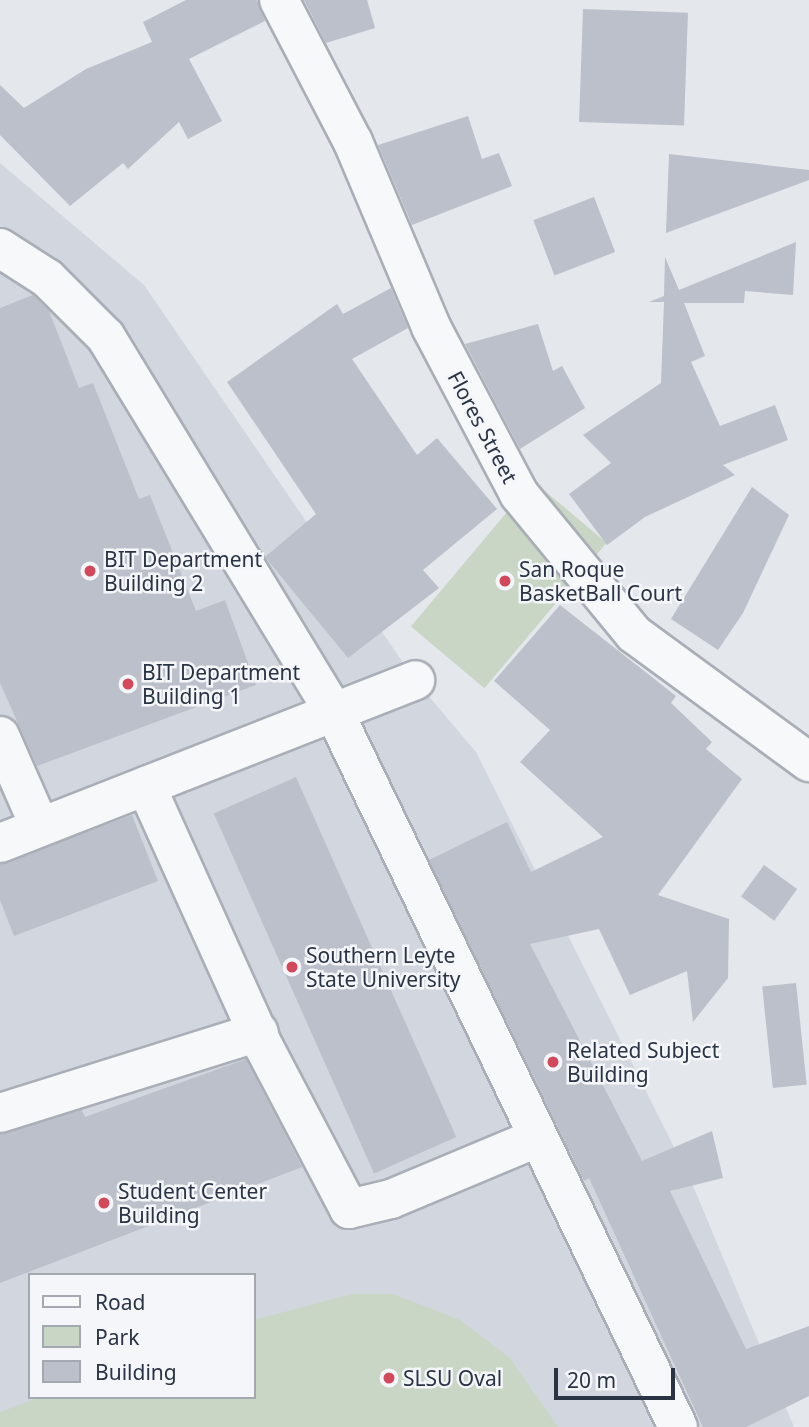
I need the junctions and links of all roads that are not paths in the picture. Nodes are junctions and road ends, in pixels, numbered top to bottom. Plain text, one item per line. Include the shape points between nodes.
1 (279, 0) edge
2 (0, 248) edge
3 (415, 680) dead end
4 (335, 714) junction
5 (0, 736) edge
6 (809, 762) edge
7 (146, 786) junction
8 (40, 827) junction
9 (0, 843) edge
10 (259, 1032) junction
11 (0, 1113) edge
12 (537, 1138) junction
13 (678, 1427) edge

1 - 6 street, Flores Street via 353,142 431,327 519,494 634,634
2 - 4 street via 47,278 106,337
3 - 4 street
4 - 7 street
4 - 12 street
5 - 8 street
7 - 8 street
7 - 10 street
8 - 9 street
10 - 11 street
10 - 12 street via 349,1209 391,1199
12 - 13 street

